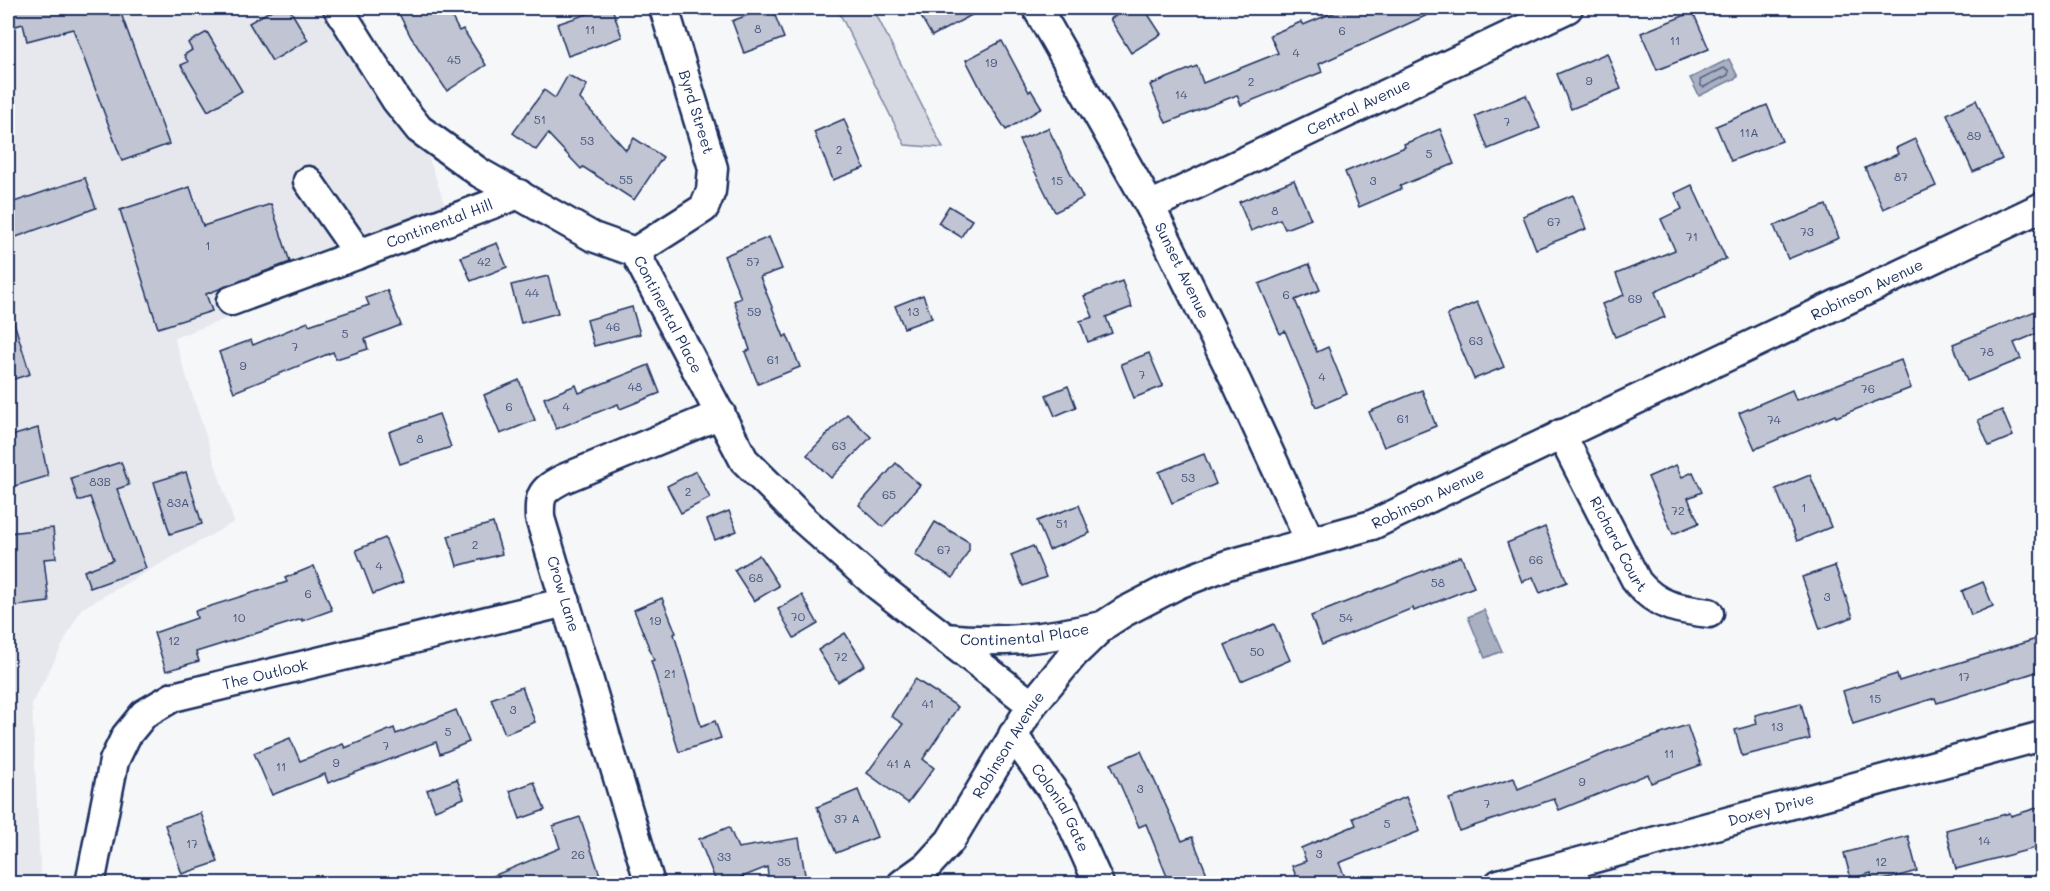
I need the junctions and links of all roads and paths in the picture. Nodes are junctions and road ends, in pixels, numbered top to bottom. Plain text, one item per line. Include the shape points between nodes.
1 (338, 8) edge
2 (664, 8) edge
3 (1037, 8) edge
4 (1568, 8) edge
5 (308, 181) dead end
6 (519, 194) junction
7 (1150, 206) junction
8 (2043, 207) edge
9 (635, 252) junction
10 (359, 254) junction
11 (231, 302) dead end
12 (722, 414) junction
13 (1561, 434) junction
14 (1310, 542) junction
15 (566, 602) junction
16 (1709, 613) dead end
17 (1104, 625) junction
18 (945, 638) junction
19 (1032, 705) junction
20 (1013, 735) junction
21 (2043, 736) edge
22 (90, 884) edge
23 (650, 884) edge
24 (902, 884) edge
25 (1099, 884) edge
26 (1499, 884) edge

1 - 6 street, Continental Place via 419,129 480,173
2 - 9 street, Byrd Street via 713,168 711,191 704,208
3 - 7 street, Sunset Avenue
4 - 7 street, Central Avenue
5 - 10 street
6 - 9 street, Continental Place via 593,237
6 - 10 street, Continental Hill
7 - 14 street, Sunset Avenue
8 - 13 street, Robinson Avenue
9 - 12 street, Continental Place
10 - 11 street, Continental Hill
12 - 15 street, Crow Lane via 548,486 539,501 540,518
12 - 18 street, Continental Place via 744,460 877,585
13 - 14 street, Robinson Avenue via 1372,525
13 - 16 street, Richard Court via 1636,582 1659,602
14 - 17 street, Robinson Avenue via 1227,565 1178,584
15 - 22 street, The Outlook via 173,697 144,714 126,736 114,761
15 - 23 street, Crow Lane
17 - 18 street, Continental Place via 1032,639
17 - 19 street, Robinson Avenue via 1073,654
18 - 19 street, Continental Place
19 - 20 street, Robinson Avenue
20 - 24 street, Robinson Avenue via 950,841 927,867
20 - 25 street, Colonial Gate via 1065,808
21 - 26 street, Doxey Drive

